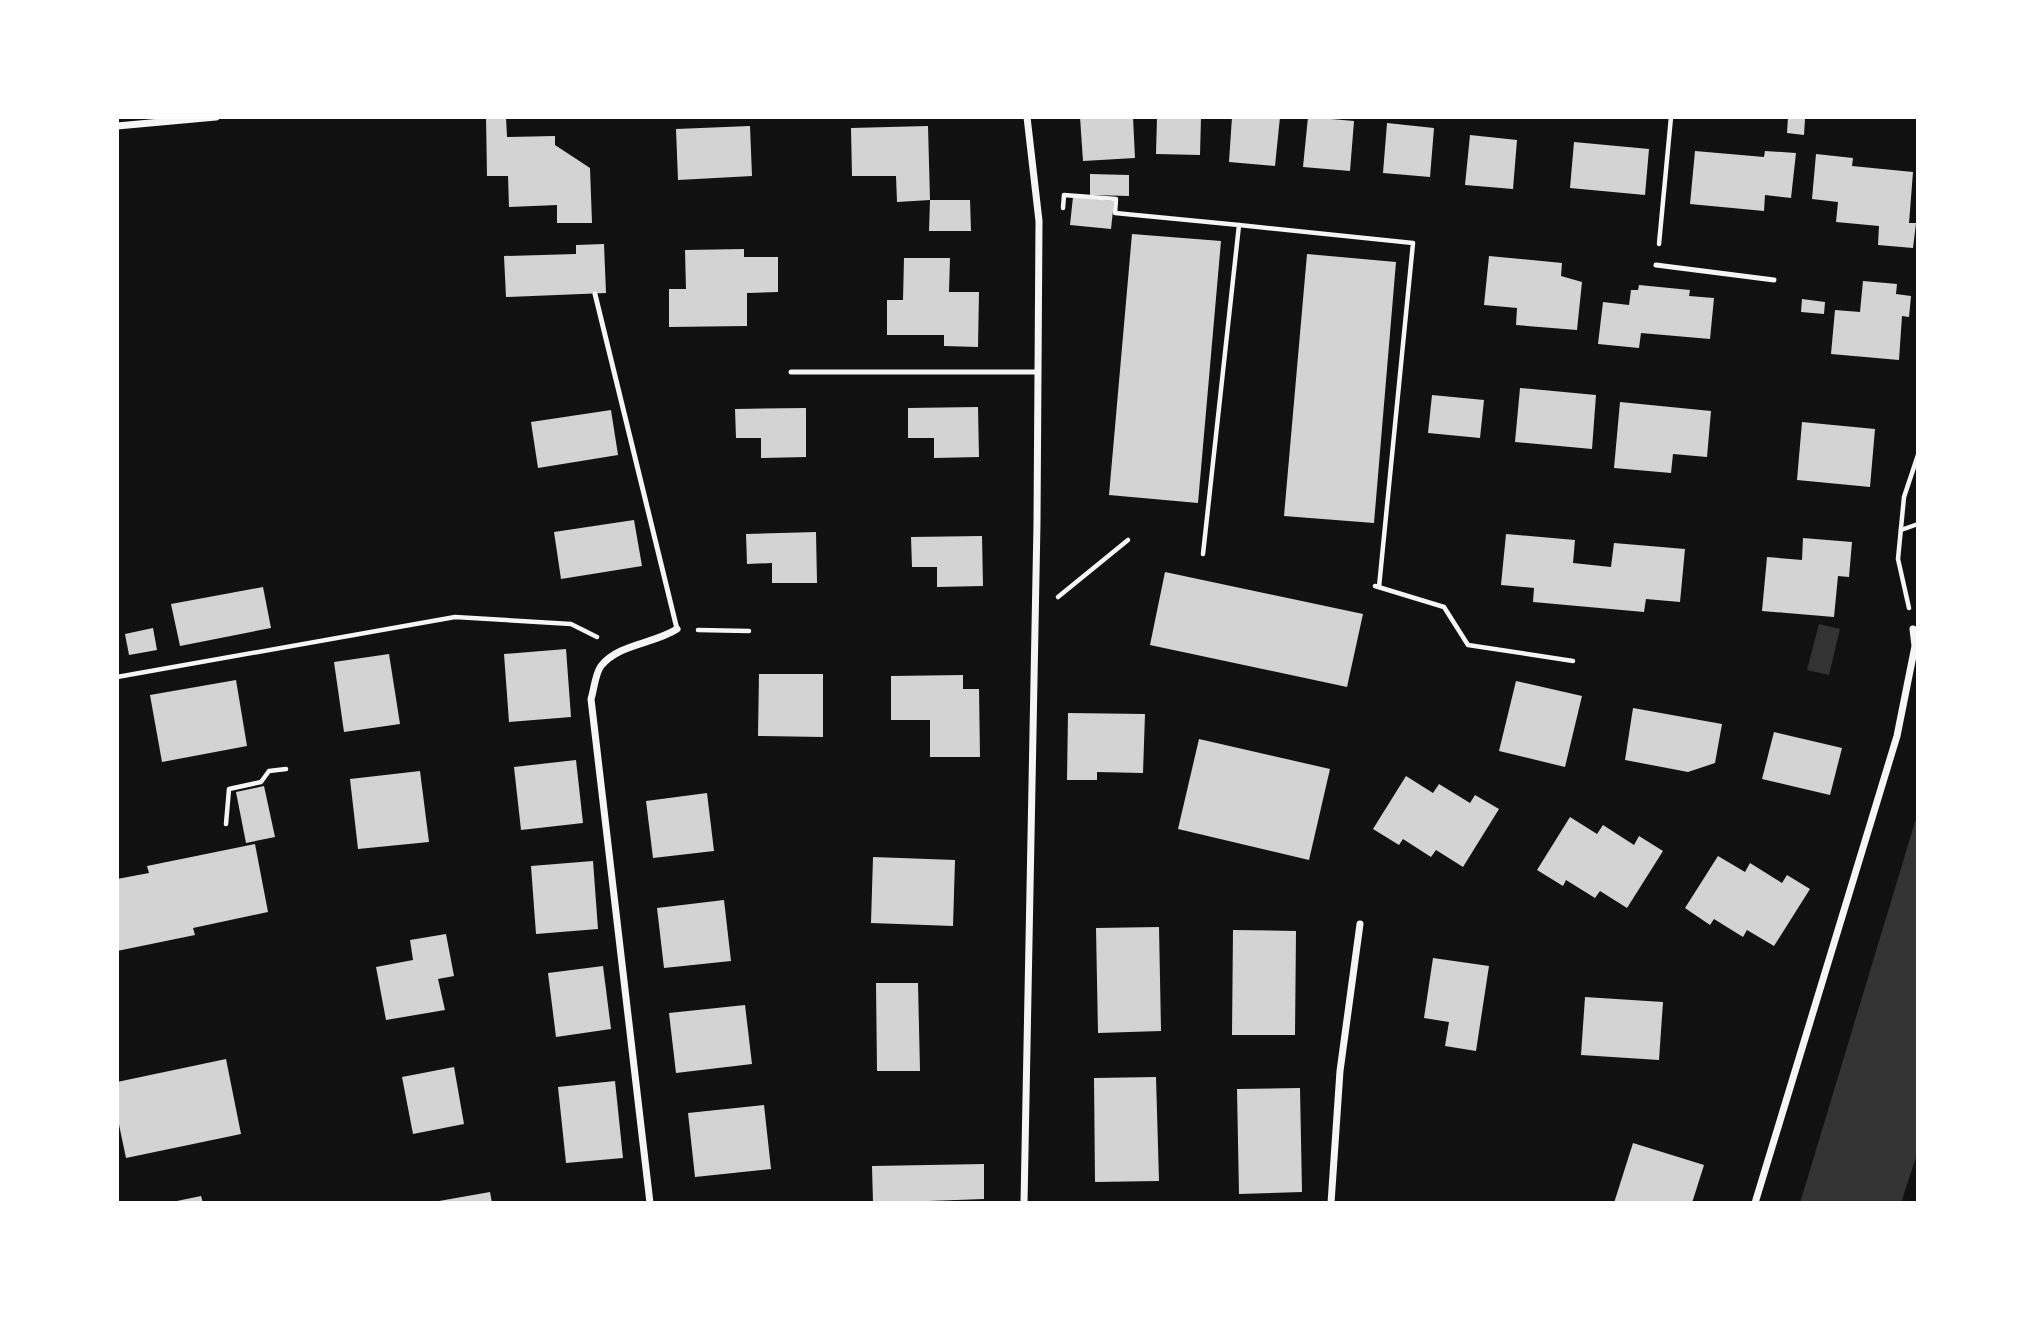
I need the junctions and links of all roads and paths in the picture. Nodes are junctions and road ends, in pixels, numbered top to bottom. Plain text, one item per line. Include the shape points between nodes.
1 (216, 117) edge
2 (1027, 117) edge
3 (1671, 117) edge
4 (117, 126) edge
5 (1038, 211) junction
6 (1239, 225) junction
7 (1656, 265) joint
8 (1774, 280) dead end
9 (595, 294) dead end
10 (791, 372) dead end
11 (1038, 372) junction
12 (1918, 455) edge
13 (1918, 524) edge
14 (1901, 530) junction
15 (1128, 540) dead end
16 (1203, 554) dead end
17 (1034, 615) junction
18 (677, 629) junction
19 (1913, 629) joint
20 (749, 631) dead end
21 (623, 650) junction
22 (1573, 661) dead end
23 (117, 677) edge
24 (286, 769) dead end
25 (226, 824) dead end
26 (1360, 924) dead end
27 (650, 1203) edge
28 (1024, 1203) edge
29 (1331, 1203) edge
30 (1755, 1203) edge

1 - 4 street
2 - 5 street
3 - 7 path
5 - 6 path via 1063,209 1064,195 1116,199 1115,212
5 - 11 street
6 - 16 path
6 - 22 path via 1413,243 1377,587 1444,607 1468,645
7 - 8 lane
9 - 18 lane
10 - 11 lane
11 - 17 street
12 - 14 path via 1904,497
13 - 14 path
14 - 19 path via 1898,559
15 - 17 path
17 - 28 street
18 - 20 path
18 - 21 street via 660,640
19 - 30 street via 1915,646 1897,736
21 - 23 path via 571,624 455,617
21 - 27 street via 600,667 591,699
24 - 25 path via 269,771 261,782 229,789
26 - 29 street via 1340,1071

